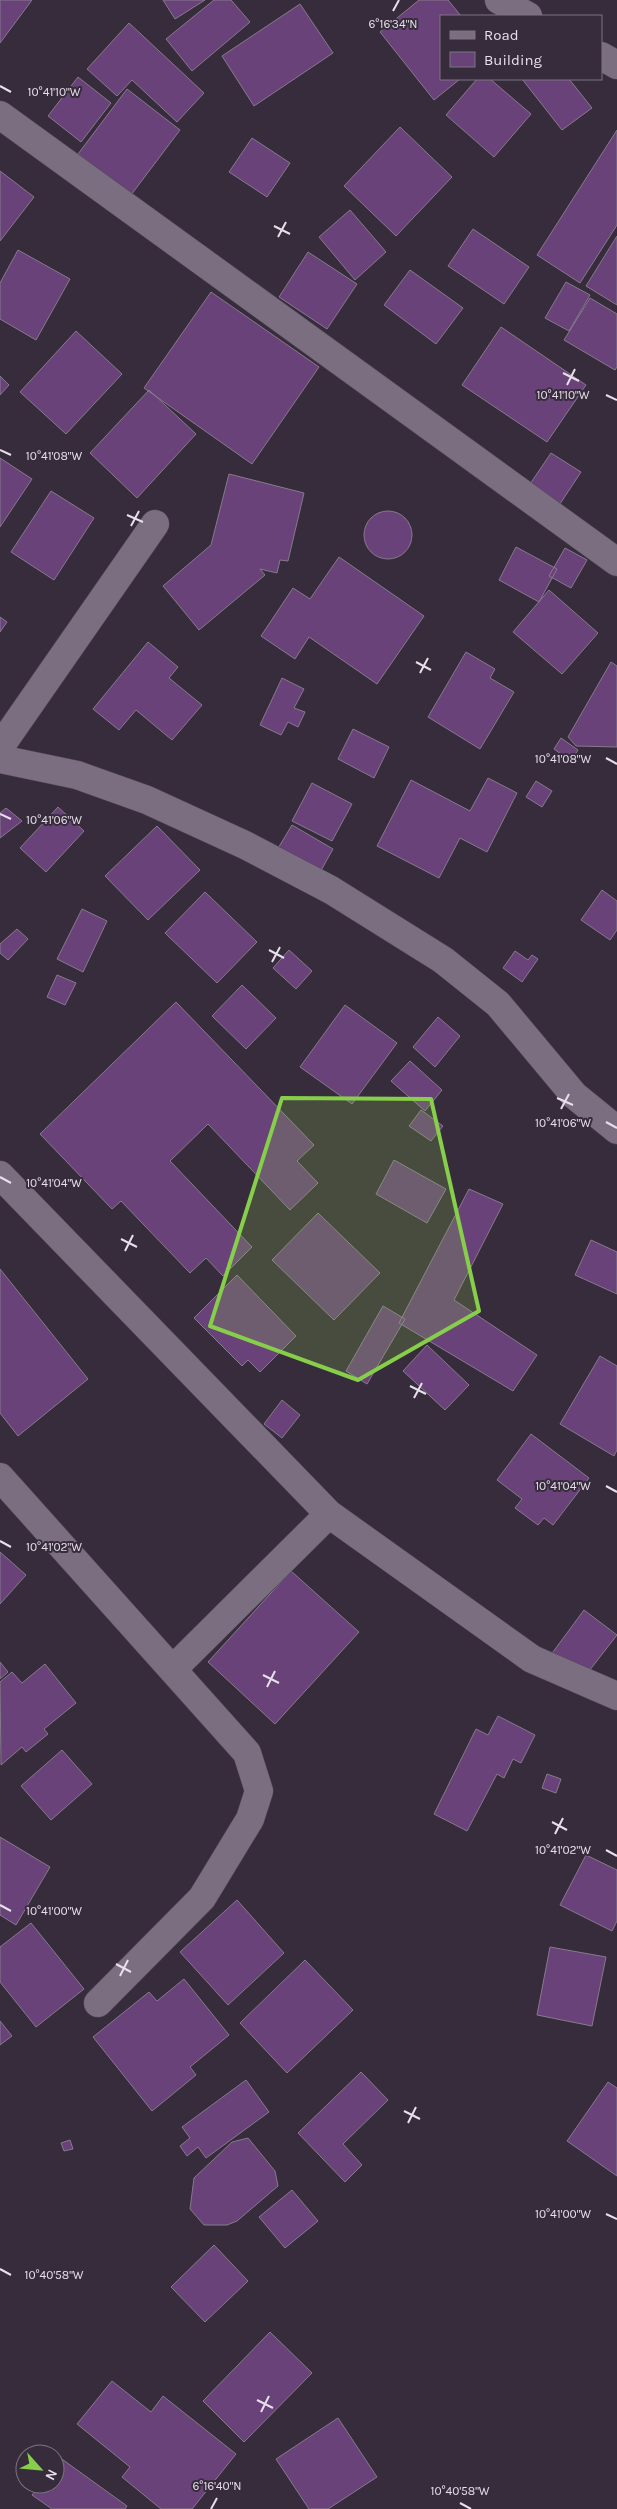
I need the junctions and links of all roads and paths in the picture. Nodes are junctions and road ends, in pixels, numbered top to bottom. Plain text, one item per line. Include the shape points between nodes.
1 (499, 0) edge
2 (526, 15) edge
3 (602, 57) edge
4 (617, 65) edge
5 (0, 115) edge
6 (155, 524) dead end
7 (617, 562) edge
8 (0, 747) edge
9 (0, 759) edge
10 (617, 1130) edge
11 (0, 1175) edge
12 (0, 1477) edge
13 (329, 1514) junction
14 (173, 1670) junction
15 (617, 1696) edge
16 (98, 2003) dead end

1 - 2 street
3 - 4 street
5 - 7 street
6 - 8 street
9 - 10 street via 77,775 147,800 331,890 443,960 498,1004 574,1095
11 - 13 street
12 - 14 street
13 - 14 street
13 - 15 street via 532,1658
14 - 16 street via 247,1754 258,1791 250,1819 202,1898

